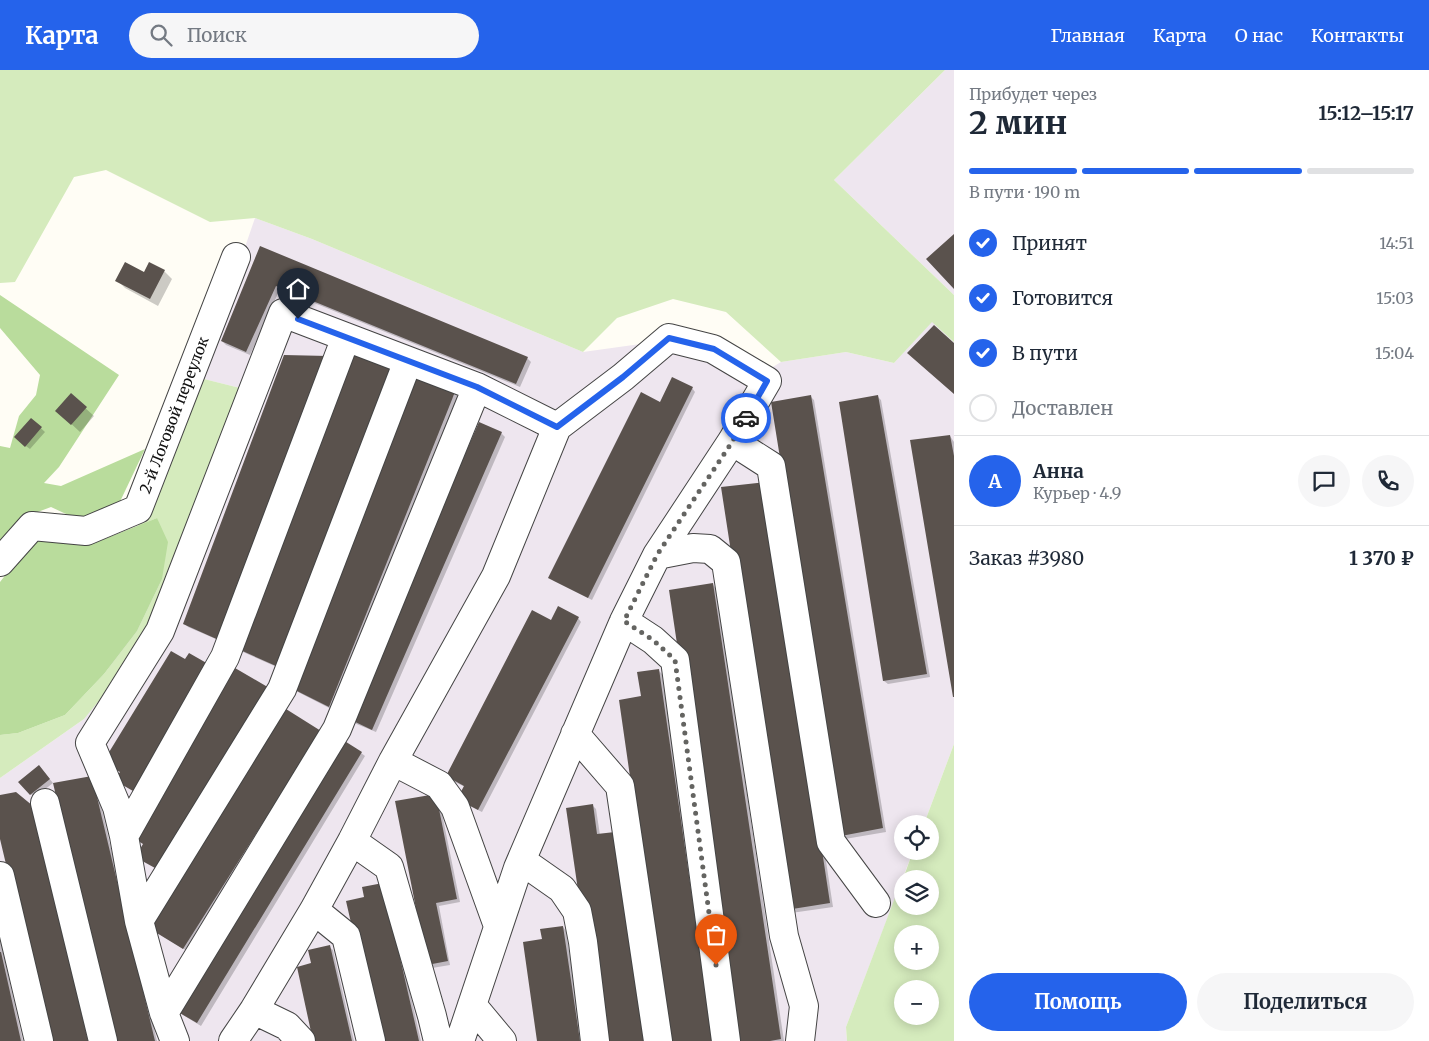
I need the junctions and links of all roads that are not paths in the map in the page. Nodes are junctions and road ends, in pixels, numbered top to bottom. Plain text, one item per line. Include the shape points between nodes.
1 (236, 258) dead end
2 (346, 337) junction
3 (408, 361) junction
4 (477, 387) junction
5 (557, 427) junction
6 (732, 442) junction
7 (657, 555) junction
8 (0, 562) edge
9 (624, 621) junction
10 (575, 734) junction
11 (393, 761) junction
12 (45, 803) dead end
13 (124, 836) junction
14 (352, 841) junction
15 (522, 861) junction
16 (0, 876) edge
17 (876, 902) dead end
18 (314, 910) junction
19 (140, 922) junction
20 (498, 926) junction
21 (472, 1005) junction
22 (254, 1010) junction
23 (164, 1013) junction
24 (40, 1041) edge
25 (103, 1041) edge
26 (175, 1041) edge
27 (233, 1041) edge
28 (301, 1041) edge
29 (370, 1041) edge
30 (438, 1041) edge
31 (460, 1041) edge
32 (502, 1041) edge
33 (595, 1041) edge
34 (658, 1041) edge
35 (726, 1041) edge
36 (800, 1041) edge

1 - 8 street, 2-й Логовой переулок via 138,509 86,531 32,526
2 - 3 street
2 - 13 street via 225,657
2 - 13 street via 283,312 160,631 90,743 117,807
3 - 4 street
3 - 19 street via 282,689
4 - 5 street
4 - 23 street via 337,729
5 - 6 street via 669,338 714,349 767,381
5 - 11 street via 496,576
6 - 7 street
6 - 17 street via 772,466 831,842
7 - 9 street
7 - 36 street via 693,548 710,549 726,562 784,936 804,1006
9 - 10 street
9 - 35 street via 653,640 675,660
10 - 15 street
10 - 34 street via 620,786
11 - 14 street
11 - 20 street via 439,785 455,807
12 - 25 street
13 - 19 street
14 - 18 street
14 - 30 street via 389,868
15 - 20 street
15 - 33 street via 562,889 577,912
16 - 24 street
18 - 22 street
18 - 29 street via 346,936
19 - 23 street
20 - 21 street
21 - 31 street
21 - 32 street
22 - 27 street
22 - 28 street via 287,1026
23 - 26 street

